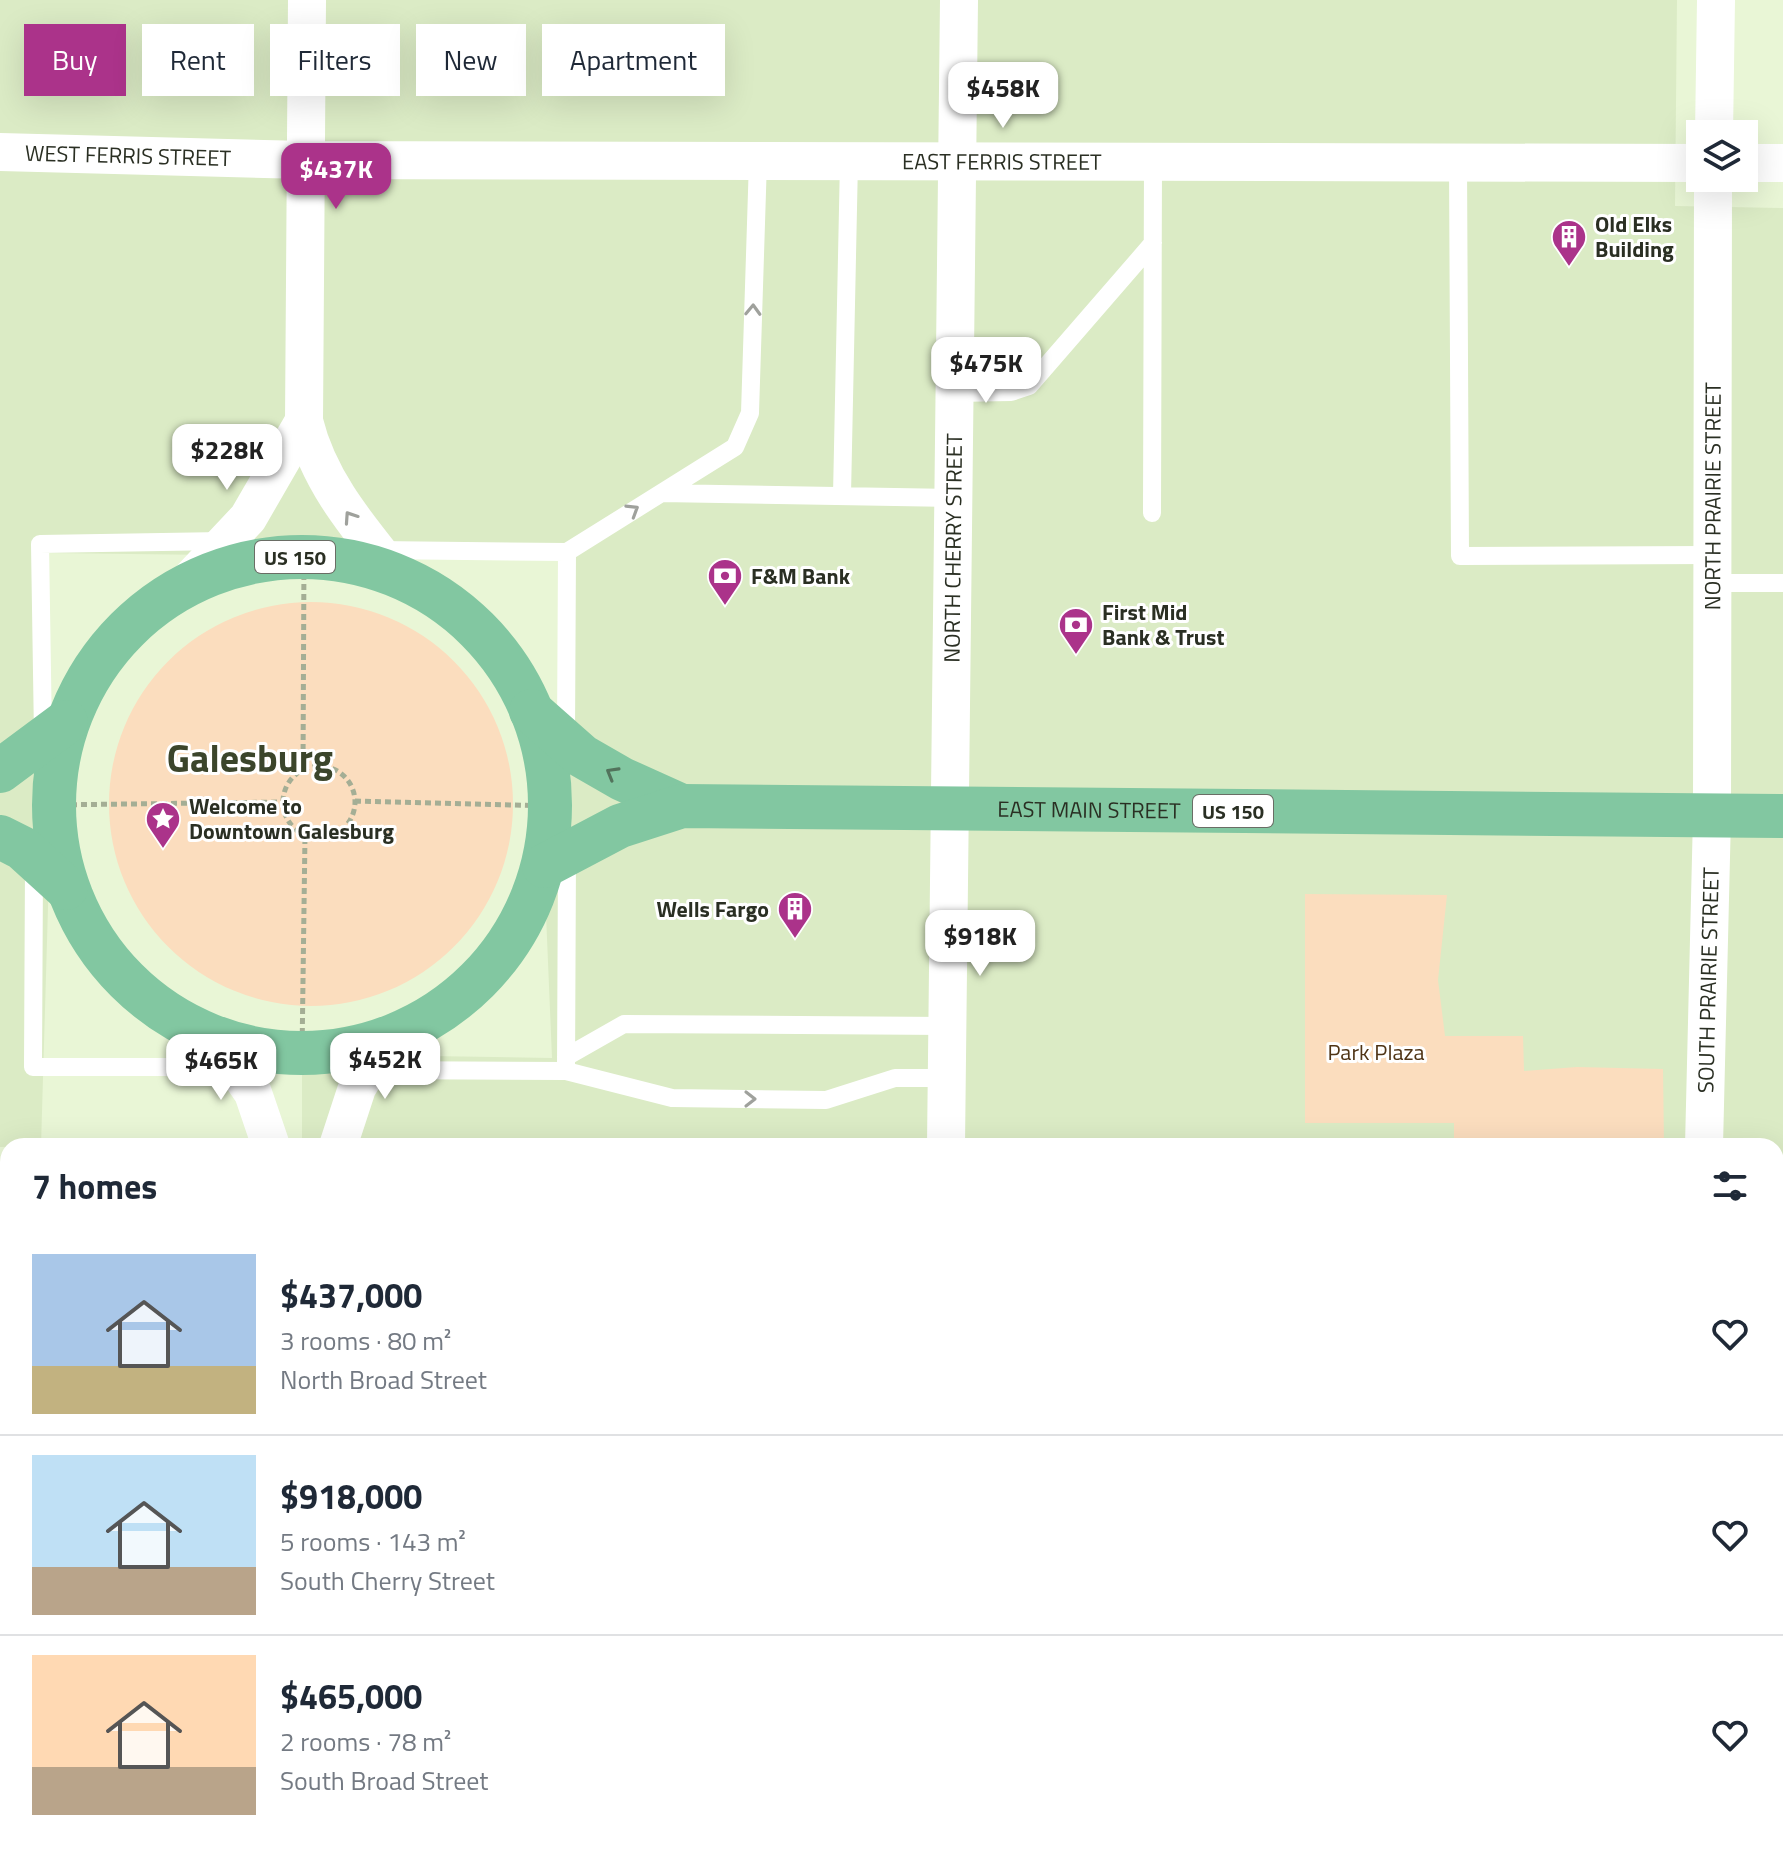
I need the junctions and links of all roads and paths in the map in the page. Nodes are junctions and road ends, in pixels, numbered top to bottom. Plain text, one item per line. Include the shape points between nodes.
1 (307, 0) edge
2 (959, 0) edge
3 (1716, 0) edge
4 (1714, 120) edge
5 (0, 152) edge
6 (305, 160) junction
7 (758, 160) junction
8 (849, 161) junction
9 (958, 161) junction
10 (1153, 161) junction
11 (1458, 162) junction
12 (1686, 163) edge
13 (1758, 163) edge
14 (1783, 163) edge
15 (1713, 192) edge
16 (1153, 243) junction
17 (955, 393) junction
18 (304, 421) junction
19 (661, 493) junction
20 (842, 495) junction
21 (954, 498) junction
22 (1152, 513) dead end
23 (226, 541) junction
24 (567, 552) junction
25 (304, 556) junction
26 (388, 564) junction
27 (1712, 569) junction
28 (1783, 583) edge
29 (185, 585) junction
30 (531, 711) junction
31 (55, 731) junction
32 (566, 741) junction
33 (303, 770) junction
34 (0, 771) edge
35 (355, 801) junction
36 (283, 802) junction
37 (51, 805) junction
38 (552, 806) junction
39 (682, 806) junction
40 (950, 809) junction
41 (1712, 816) junction
42 (1783, 816) edge
43 (305, 835) junction
44 (17, 848) edge
45 (556, 860) junction
46 (66, 888) junction
47 (948, 1026) junction
48 (222, 1052) junction
49 (302, 1054) junction
50 (378, 1054) junction
51 (566, 1064) junction
52 (948, 1078) junction
53 (268, 1138) edge
54 (341, 1138) edge
55 (946, 1138) edge
56 (1704, 1138) edge

1 - 6 street
2 - 9 street, NORTH CHERRY STREET
3 - 4 street
5 - 6 street, WEST FERRIS STREET
6 - 7 street, EAST FERRIS STREET
6 - 18 street
7 - 8 street, EAST FERRIS STREET
19 -> 7 lane via 735,447 750,413
8 - 9 street, EAST FERRIS STREET
8 - 20 lane
9 - 10 street, EAST FERRIS STREET
9 - 17 street, NORTH CHERRY STREET
10 - 11 street, EAST FERRIS STREET
10 - 16 lane
11 - 12 street, EAST FERRIS STREET
11 - 27 lane via 1460,556
13 - 14 street
15 - 27 street, NORTH PRAIRIE STREET
16 - 17 lane via 1029,386 1011,392
16 - 22 lane
17 - 21 street, NORTH CHERRY STREET
18 - 23 street via 248,518
26 -> 18 street via 329,485
19 - 20 lane
24 -> 19 lane
20 - 21 lane
21 - 40 street, NORTH CHERRY STREET
23 - 29 street
23 - 31 lane via 40,544
24 - 26 lane
24 - 32 lane
25 - 26 main road, US 150
25 - 29 main road, US 150 via 242,563
25 - 33 path
26 - 30 main road, US 150 via 480,630 519,681
27 - 28 lane
27 - 41 street, NORTH PRAIRIE STREET
29 - 31 main road, US 150 via 134,620 93,667
30 - 32 main road, EAST MAIN STREET / US 150
30 - 38 main road via 543,741
31 - 34 main road, US 150
31 - 37 main road
39 -> 32 main road, EAST MAIN STREET / US 150 via 622,779
33 - 35 path via 315,766 338,772 347,779
33 - 36 path via 288,783
35 - 38 path
35 - 43 path via 354,813 339,832
36 - 37 path
36 - 43 path via 289,822
37 - 46 main road
38 - 45 main road
39 - 40 main road, EAST MAIN STREET / US 150
39 - 45 main road, EAST MAIN STREET / US 150 via 620,826
40 - 41 main road, EAST MAIN STREET / US 150
40 - 47 street, NORTH CHERRY STREET
41 - 42 main road, EAST MAIN STREET / US 150
41 - 56 street, SOUTH PRAIRIE STREET
43 - 49 path
44 - 46 main road
44 - 48 lane via 33,1067
45 - 50 main road via 520,927 481,980
45 - 51 lane
46 - 48 main road via 89,936 121,978
47 - 51 lane via 624,1024
47 - 52 street, NORTH CHERRY STREET
48 - 49 main road
48 - 53 street via 253,1093
49 - 50 main road via 368,1045
50 - 51 lane
50 - 54 street via 357,1088
51 -> 52 lane via 672,1098 826,1100 895,1078
52 - 55 street, NORTH CHERRY STREET

